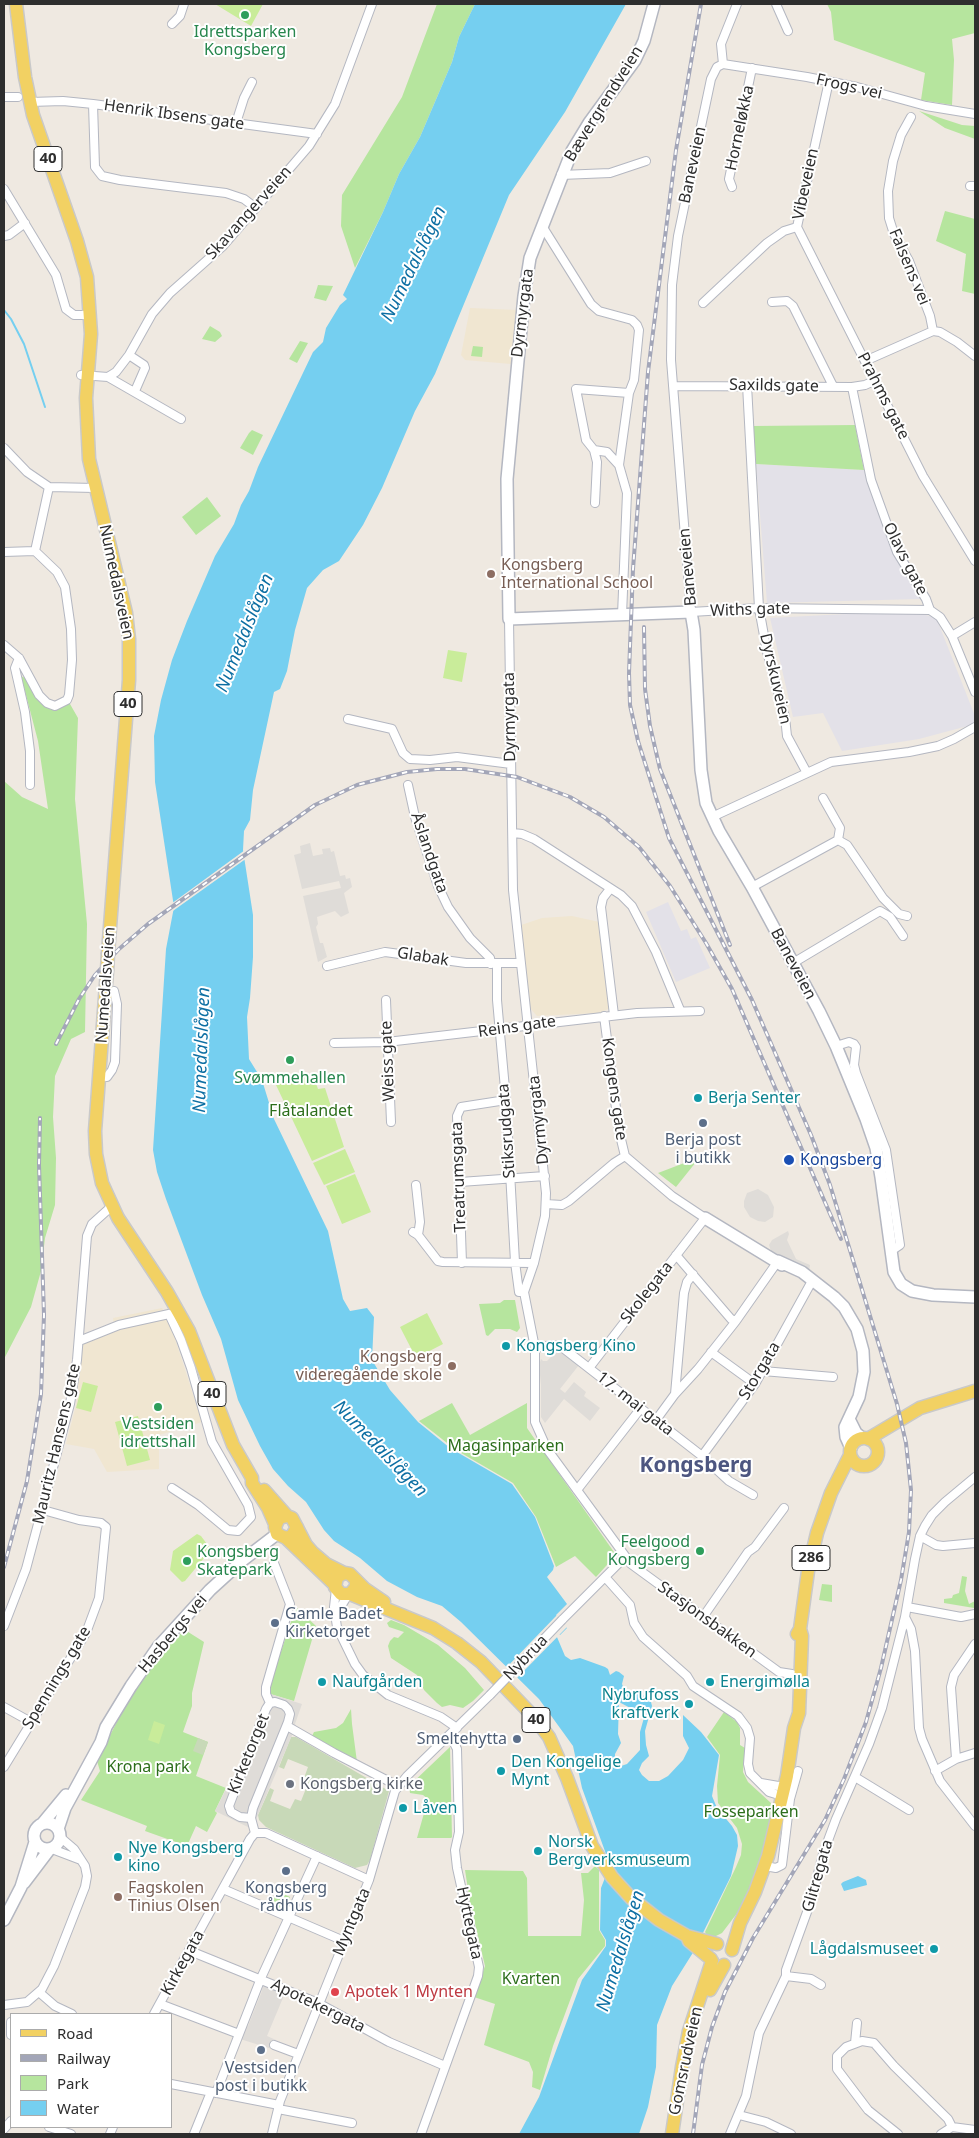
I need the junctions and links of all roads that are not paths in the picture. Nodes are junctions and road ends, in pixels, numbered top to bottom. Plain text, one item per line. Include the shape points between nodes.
1 (16, 4) edge
2 (184, 4) edge
3 (372, 4) edge
4 (654, 4) edge
5 (737, 4) edge
6 (776, 4) edge
7 (172, 24) dead end
8 (788, 32) dead end
9 (723, 64) junction
10 (752, 68) junction
11 (829, 81) junction
12 (252, 82) dead end
13 (4, 97) edge
14 (24, 100) junction
15 (93, 104) junction
16 (975, 114) edge
17 (911, 117) dead end
18 (236, 123) junction
19 (317, 134) junction
20 (646, 161) dead end
21 (561, 175) junction
22 (732, 187) dead end
23 (4, 189) edge
24 (256, 208) junction
25 (25, 223) junction
26 (797, 227) junction
27 (542, 230) junction
28 (4, 236) edge
29 (772, 302) dead end
30 (704, 303) dead end
31 (87, 315) junction
32 (933, 331) junction
33 (130, 355) junction
34 (975, 356) edge
35 (865, 361) junction
36 (84, 375) junction
37 (108, 377) junction
38 (874, 382) junction
39 (747, 385) junction
40 (673, 386) junction
41 (833, 386) junction
42 (852, 387) junction
43 (135, 391) junction
44 (629, 393) junction
45 (181, 418) dead end
46 (4, 448) edge
47 (594, 450) junction
48 (619, 465) junction
49 (49, 487) junction
50 (94, 488) junction
51 (595, 503) dead end
52 (4, 552) edge
53 (35, 552) junction
54 (975, 561) edge
55 (759, 608) junction
56 (930, 610) junction
57 (691, 612) junction
58 (622, 615) junction
59 (509, 620) junction
60 (975, 622) edge
61 (952, 636) junction
62 (4, 645) edge
63 (19, 658) junction
64 (975, 692) edge
65 (348, 719) dead end
66 (975, 727) edge
67 (511, 764) junction
68 (807, 773) junction
69 (30, 785) dead end
70 (408, 786) dead end
71 (823, 798) dead end
72 (712, 817) junction
73 (513, 834) junction
74 (838, 840) junction
75 (752, 887) junction
76 (610, 889) junction
77 (907, 916) dead end
78 (903, 936) dead end
79 (520, 963) junction
80 (793, 963) junction
81 (494, 964) junction
82 (327, 966) dead end
83 (114, 991) dead end
84 (386, 1000) dead end
85 (680, 1010) junction
86 (700, 1011) dead end
87 (614, 1015) junction
88 (604, 1016) junction
89 (529, 1025) junction
90 (500, 1030) junction
91 (387, 1042) junction
92 (334, 1044) dead end
93 (836, 1046) junction
94 (99, 1076) junction
95 (506, 1100) junction
96 (392, 1122) dead end
97 (625, 1156) junction
98 (545, 1176) junction
99 (510, 1178) junction
100 (460, 1182) junction
101 (416, 1185) dead end
102 (546, 1204) junction
103 (112, 1206) junction
104 (705, 1218) junction
105 (891, 1251) junction
106 (676, 1255) junction
107 (778, 1261) junction
108 (515, 1262) junction
109 (462, 1263) junction
110 (534, 1263) junction
111 (693, 1274) junction
112 (812, 1281) junction
113 (524, 1292) junction
114 (975, 1297) edge
115 (736, 1321) junction
116 (79, 1341) junction
117 (535, 1348) junction
118 (711, 1352) junction
119 (590, 1368) junction
120 (763, 1371) junction
121 (833, 1377) dead end
122 (755, 1384) junction
123 (975, 1391) edge
124 (675, 1394) junction
125 (961, 1394) junction
126 (975, 1395) edge
127 (641, 1408) junction
128 (656, 1420) junction
129 (850, 1420) junction
130 (895, 1422) junction
131 (865, 1438) junction
132 (850, 1452) junction
133 (879, 1452) junction
134 (702, 1456) junction
135 (864, 1467) junction
136 (975, 1477) edge
137 (252, 1478) junction
138 (172, 1488) dead end
139 (577, 1490) junction
140 (832, 1490) junction
141 (753, 1495) dead end
142 (784, 1508) dead end
143 (43, 1510) junction
144 (287, 1516) junction
145 (297, 1527) junction
146 (280, 1532) junction
147 (920, 1536) junction
148 (975, 1543) edge
149 (625, 1558) junction
150 (274, 1564) dead end
151 (344, 1573) junction
152 (605, 1577) junction
153 (356, 1581) junction
154 (342, 1591) junction
155 (907, 1607) junction
156 (975, 1614) edge
157 (335, 1616) junction
158 (703, 1617) junction
159 (906, 1617) junction
160 (416, 1620) junction
161 (4, 1626) edge
162 (800, 1628) junction
163 (975, 1644) edge
164 (792, 1674) junction
165 (270, 1703) junction
166 (4, 1707) edge
167 (31, 1722) junction
168 (287, 1726) junction
169 (106, 1727) junction
170 (457, 1728) junction
171 (794, 1728) junction
172 (450, 1736) junction
173 (975, 1753) edge
174 (956, 1759) junction
175 (4, 1766) edge
176 (798, 1771) dead end
177 (935, 1771) junction
178 (855, 1777) junction
179 (398, 1786) junction
180 (783, 1792) junction
181 (908, 1810) dead end
182 (251, 1818) junction
183 (42, 1824) junction
184 (975, 1826) edge
185 (255, 1832) junction
186 (59, 1833) junction
187 (35, 1842) junction
188 (51, 1849) junction
189 (316, 1856) junction
190 (81, 1860) junction
191 (765, 1866) junction
192 (369, 1880) junction
193 (21, 1887) junction
194 (223, 1889) junction
195 (288, 1917) junction
196 (4, 1920) edge
197 (740, 1923) junction
198 (344, 1941) junction
199 (732, 1950) junction
200 (190, 1951) junction
201 (713, 1951) junction
202 (724, 1965) junction
203 (786, 1976) junction
204 (261, 1978) junction
205 (821, 1985) dead end
206 (40, 1993) junction
207 (318, 2003) junction
208 (160, 2004) junction
209 (4, 2005) edge
210 (69, 2013) edge
211 (155, 2013) edge
212 (857, 2023) dead end
213 (239, 2034) junction
214 (855, 2043) junction
215 (274, 2045) dead end
216 (298, 2054) junction
217 (445, 2066) junction
218 (172, 2084) edge
219 (213, 2092) junction
220 (278, 2107) junction
221 (739, 2115) junction
222 (352, 2123) dead end
223 (952, 2127) junction
224 (52, 2128) edge
225 (975, 2130) edge
226 (71, 2134) edge
227 (194, 2134) edge
228 (272, 2134) edge
229 (421, 2134) edge
230 (672, 2134) edge
231 (680, 2134) edge
232 (730, 2134) edge
233 (791, 2134) edge
234 (898, 2134) edge
235 (941, 2134) edge

1 - 14 main road, Numedalsveien / 40
2 - 7 street via 180,16
3 - 19 street, Skavangerveien via 335,104
4 - 21 main road, Bævergrendveien via 635,60 589,123
5 - 9 street via 721,44
6 - 8 street
9 - 10 street, Frogs vei
9 - 40 street, Baneveien via 717,67 711,78 674,260 670,314
10 - 11 street, Frogs vei
10 - 22 street, Horneløkka via 729,178
11 - 16 street, Frogs vei via 926,106
11 - 26 street, Vibeveien
12 - 18 street
13 - 14 street, Henrik Ibsens gate
14 - 15 street, Henrik Ibsens gate
14 - 31 main road, Numedalsveien / 40 via 80,251 87,277
15 - 18 street, Henrik Ibsens gate
15 - 24 street via 95,167 102,176 226,193 244,199
17 - 32 street, Falsens vei via 900,135 893,161 888,191 889,218 909,261
18 - 19 street, Henrik Ibsens gate
19 - 24 street, Skavangerveien
20 - 21 street via 610,173
21 - 27 main road, Bævergrendveien
23 - 25 street
24 - 33 street, Skavangerveien via 223,246 170,293 152,314
25 - 28 street
25 - 31 street via 56,275 66,309 74,315
26 - 30 street, Vibeveien via 784,231 767,243
26 - 35 street, Prahms gate
27 - 44 street via 598,312 632,320 637,325 634,380
27 - 59 main road, Dyrmyrgata via 530,258 511,425 507,500
29 - 41 street via 787,301 793,306
31 - 36 main road, Numedalsveien / 40 via 91,344
32 - 34 street via 957,342
32 - 35 street
33 - 37 street, Skavangerveien
33 - 43 street via 145,368
35 - 38 street, Prahms gate
36 - 37 street
36 - 50 main road, Numedalsveien / 40 via 80,419
37 - 43 street
38 - 42 street, Saxilds gate
38 - 54 street, Prahms gate via 940,506
39 - 40 street, Saxilds gate
39 - 41 street, Saxilds gate
39 - 55 street, Dyrskuveien
40 - 57 street, Baneveien
41 - 42 street, Saxilds gate
42 - 56 street, Olavs gate via 871,480 886,523 897,552
43 - 45 street
44 - 47 street via 576,389 586,440
44 - 48 street
46 - 49 street via 27,472
47 - 48 street via 607,452
47 - 51 street via 597,462
48 - 58 street via 628,493
49 - 50 street
49 - 53 street
50 - 94 main road, Numedalsveien / 40, bridge via 126,613 130,655
52 - 53 street
53 - 63 street via 62,578 72,660 70,695 62,704 47,703 39,695
55 - 56 street, Withs gate
55 - 57 street, Withs gate
55 - 68 street, Dyrskuveien via 787,736
56 - 61 street, Olavs gate via 940,617
57 - 58 main road, Withs gate
57 - 72 main road, Baneveien via 702,780
58 - 59 main road, Withs gate
59 - 67 street, Dyrmyrgata
60 - 61 street
61 - 64 street, Olavs gate
62 - 63 street
63 - 69 street via 15,668 30,751
65 - 67 street via 392,729 403,753 410,758 457,757
66 - 68 street via 938,746 831,762
67 - 73 street, Dyrmyrgata
68 - 72 street
70 - 81 street, Åslandgata via 418,826 448,907
71 - 74 street via 840,828
72 - 75 main road, Baneveien
73 - 76 street via 534,839
73 - 79 street, Dyrmyrgata via 513,890
74 - 75 street
74 - 77 street via 847,845 883,898 899,914
75 - 80 main road, Baneveien
76 - 85 street via 632,906 642,922
76 - 87 street, Kongens gate via 602,901 601,916
78 - 80 street via 890,917 880,911
79 - 81 street, Glabak
79 - 89 street, Dyrmyrgata
80 - 93 main road, Baneveien
81 - 82 street, Glabak via 445,962 385,952
81 - 90 street, Stiksrudgata
83 - 94 street via 117,1018 114,1062 107,1076
84 - 91 street, Weiss gate
85 - 86 street, Reins gate
85 - 87 street, Reins gate
87 - 88 street, Reins gate
88 - 89 street, Reins gate
88 - 97 street, Kongens gate
89 - 90 street, Reins gate
89 - 98 street, Dyrmyrgata
90 - 91 street, Reins gate
90 - 95 street, Stiksrudgata
91 - 92 street, Reins gate
91 - 96 street, Weiss gate
93 - 105 main road, Baneveien via 876,1148
93 - 105 street via 849,1042 856,1047 856,1073 886,1150 900,1245
94 - 103 main road, Numedalsveien / 40 via 96,1154 102,1183
95 - 99 street, Stiksrudgata
95 - 100 street, Treatrumsgata via 464,1106 458,1111 456,1131
97 - 102 street, Kongens gate via 569,1201 562,1205
97 - 104 street via 672,1196
98 - 99 street
98 - 102 street, Dyrmyrgata
99 - 100 street
99 - 108 street, Stiksrudgata
100 - 109 street, Treatrumsgata
101 - 109 street via 420,1222 415,1234 438,1261
102 - 110 street, Dyrmyrgata
103 - 116 street, Mauritz Hansens gate via 92,1224 87,1236
103 - 137 main road, Numedalsveien / 40 via 188,1331 225,1428
104 - 106 street, Skolegata
104 - 107 main road
105 - 114 main road, Baneveien via 894,1272 908,1289 926,1294
106 - 111 street
106 - 119 street, Skolegata
107 - 112 main road via 799,1277
107 - 115 street
108 - 109 street
108 - 110 street
108 - 113 street, Stiksrudgata via 519,1292
110 - 113 street, Dyrmyrgata
111 - 115 street
111 - 124 street via 686,1282 684,1292
112 - 120 street, Storgata
112 - 129 main road via 840,1302 862,1344 864,1378
113 - 117 street, Stasjonsbakken
115 - 118 street
116 - 138 street via 119,1325 169,1314 191,1368 212,1442 248,1505 250,1517 238,1531 228,1530
116 - 143 street, Mauritz Hansens gate via 70,1404
117 - 119 street, 17. mai gata via 563,1348
117 - 139 street, Stasjonsbakken via 535,1416 542,1441
118 - 122 street
118 - 124 street
119 - 127 street, 17. mai gata
120 - 121 street
120 - 122 street, Storgata
122 - 134 street, Storgata
123 - 125 main road, 286
124 - 128 street
125 - 126 main road, 286
125 - 130 main road, 286 via 926,1405
127 - 128 street, 17. mai gata
127 - 139 street
128 - 134 street, 17. mai gata
129 - 131 main road via 856,1433
129 - 132 main road via 844,1430
130 - 131 main road, 286
130 - 133 main road
131 - 132 main road, 286 via 856,1441
131 - 133 main road via 877,1445
132 - 135 main road via 855,1463
132 - 140 main road, Gomsrudveien / 286
133 - 135 main road via 873,1464
134 - 141 street, 17. mai gata via 729,1480
135 - 140 main road
136 - 147 street via 932,1515
137 - 144 main road, Numedalsveien / 40
137 - 146 main road, Numedalsveien / 40
139 - 149 street, Stasjonsbakken
140 - 162 main road, Gomsrudveien / 286 via 813,1549
142 - 158 street via 756,1547 748,1552
143 - 161 street, Mauritz Hansens gate via 26,1569
143 - 167 street, Spennings gate via 101,1523 106,1527 101,1585 93,1617
144 - 145 main road, 40
144 - 146 main road via 279,1518
145 - 146 main road via 292,1536
145 - 151 main road, 40 via 312,1552
146 - 154 main road, Numedalsveien / 40
146 - 169 main road, Hasbergs vei via 220,1581 166,1637
147 - 148 street via 943,1546
147 - 155 street
149 - 152 street
149 - 158 street, Stasjonsbakken
150 - 165 street, Kirketorget via 290,1604 266,1687
151 - 153 main road, 40
151 - 154 main road via 337,1577
152 - 170 street, Nybrua, bridge
152 - 180 street via 630,1605 634,1623 643,1637 694,1686 738,1716 750,1738 749,1769 752,1776 760,1783
153 - 154 main road via 356,1587
153 - 160 main road, Numedalsveien / 40 via 376,1597
154 - 157 street
154 - 157 street via 334,1606
154 - 160 main road, Numedalsveien / 40
155 - 156 street via 950,1616
155 - 159 street
157 - 170 street via 355,1664 374,1686 404,1703 441,1717
158 - 164 street, Stasjonsbakken via 779,1672
159 - 177 street via 915,1651 919,1728
159 - 178 street, Glitregata via 882,1708
160 - 201 main road, Numedalsveien / 40 via 450,1638 481,1662 544,1730 601,1863 631,1898 647,1912 687,1936 689,1941
162 - 164 main road, Gomsrudveien / 286
162 - 171 main road, Gomsrudveien / 286 via 799,1713
163 - 174 street via 954,1675 951,1687
164 - 171 main road, Gomsrudveien / 286 via 791,1724
165 - 168 street, Kirketorget via 288,1708
165 - 182 street, Kirketorget via 229,1806 231,1812 240,1817
166 - 167 street
167 - 175 street, Spennings gate
168 - 179 street
168 - 182 street, Kirketorget
169 - 183 main road, Hasbergs vei via 63,1799
169 - 186 main road, Hasbergs vei via 66,1808
170 - 172 street, Myntgata
171 - 180 main road, Gomsrudveien / 286
172 - 179 street, Myntgata
172 - 217 street, Hyttegata via 458,1749 456,1859 479,1967
173 - 174 street
174 - 177 street
176 - 191 street via 790,1799 782,1865 776,1868
177 - 184 street
178 - 181 street
178 - 203 street, Glitregata via 823,1854
179 - 192 street, Myntgata
180 - 191 main road, Gomsrudveien / 286
182 - 185 street, Kirketorget
183 - 186 main road via 51,1824
183 - 187 main road, Hasbergs vei via 34,1831
185 - 189 street via 266,1833
185 - 194 street, Kirkegata
186 - 188 main road, Hasbergs vei via 58,1843
186 - 190 street
187 - 188 main road via 39,1848
187 - 193 main road, Hasbergs vei
188 - 190 street
188 - 193 main road, Hasbergs vei
189 - 192 street
189 - 195 street
190 - 206 street via 87,1872 86,1884
191 - 197 main road, Gomsrudveien / 286
192 - 198 street, Myntgata
193 - 196 main road, Hasbergs vei
194 - 195 street
194 - 200 street, Kirkegata
195 - 198 street
195 - 204 street
197 - 199 main road, Gomsrudveien / 286
197 - 201 main road, Gomsrudveien / 286
198 - 207 street, Myntgata
199 - 201 main road, 40 via 727,1944
199 - 202 main road, Gomsrudveien via 731,1959
200 - 204 street, Apotekergata
200 - 208 street, Kirkegata
201 - 202 main road, 40 via 718,1965
201 - 230 main road, Gomsrudveien via 689,2031
202 - 231 main road, Gomsrudveien via 710,1992 696,2034
203 - 205 street via 811,1979
203 - 221 street, Glitregata via 759,2033
204 - 207 street, Apotekergata
204 - 213 street
206 - 209 street via 15,2008
206 - 210 street via 59,2009
207 - 216 street, Myntgata
207 - 217 street, Apotekergata via 389,2042
208 - 211 street, Kirkegata
208 - 213 street
212 - 214 street
213 - 219 street
214 - 223 street via 874,2043 948,2118
214 - 234 street via 837,2056 837,2069 868,2110
215 - 216 street
216 - 220 street, Myntgata
217 - 229 street, Hyttegata
218 - 219 street
219 - 220 street
219 - 227 street
220 - 222 street
220 - 228 street, Myntgata
221 - 232 street, Glitregata
221 - 233 street via 766,2122
223 - 225 street
223 - 235 street
224 - 226 street

